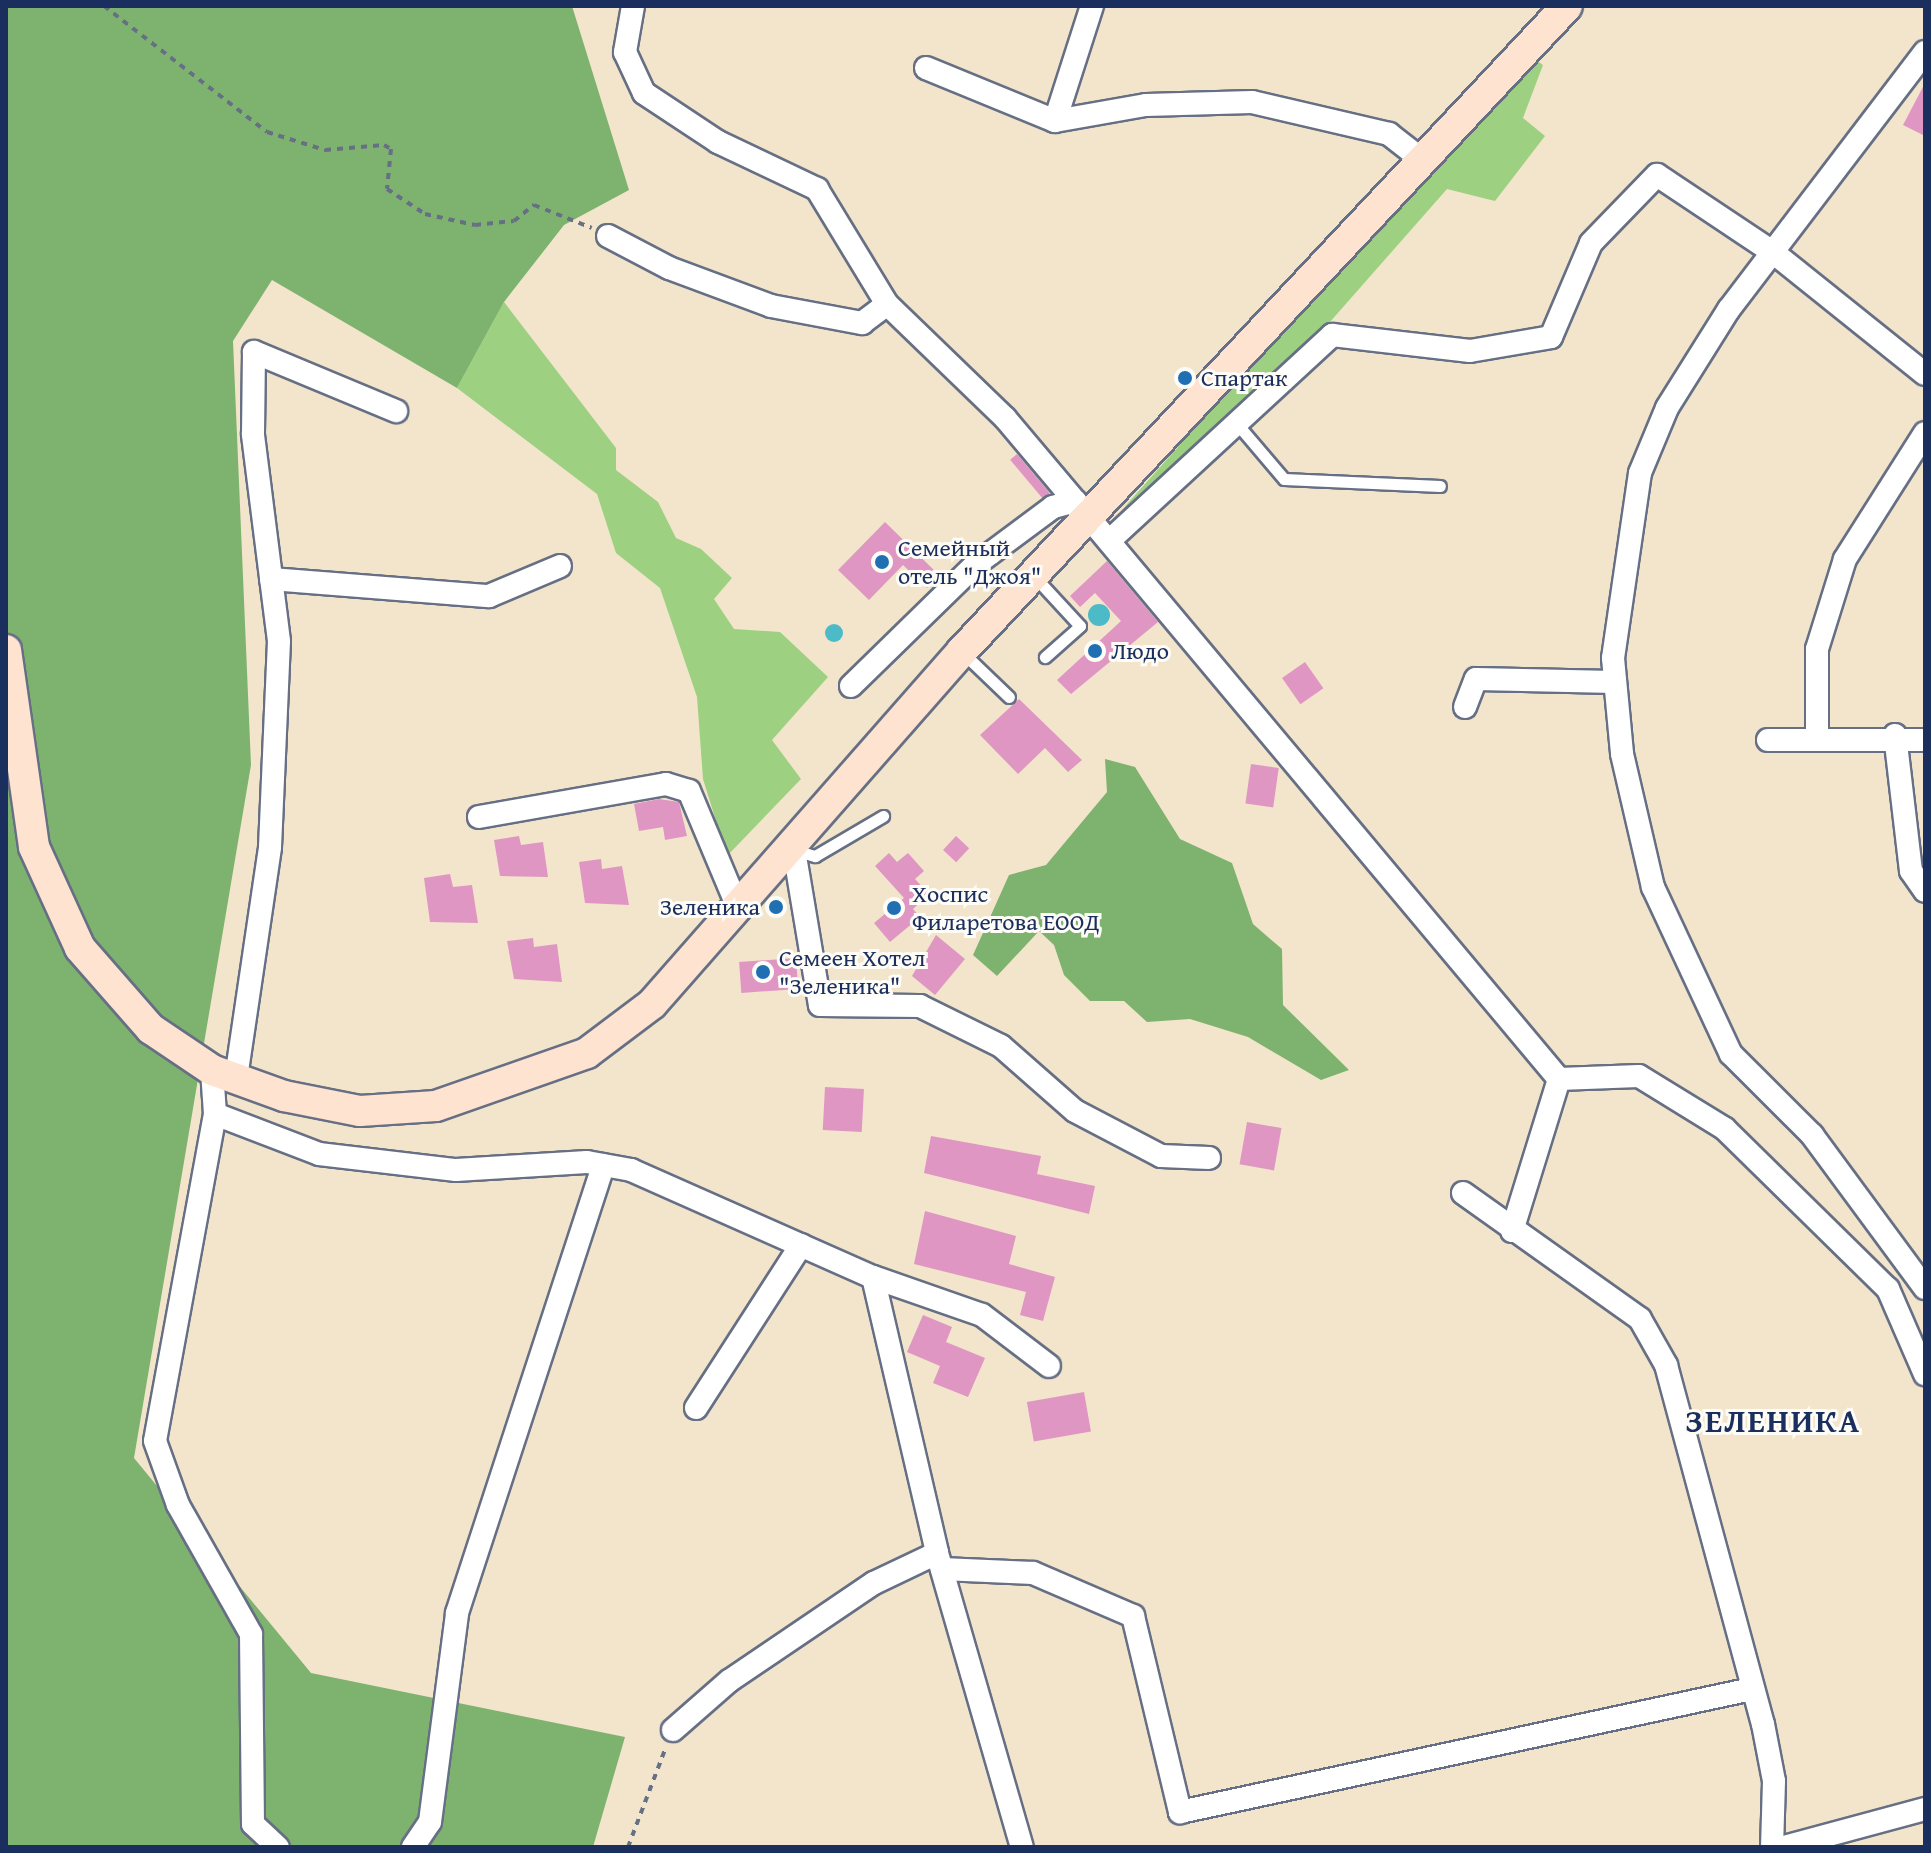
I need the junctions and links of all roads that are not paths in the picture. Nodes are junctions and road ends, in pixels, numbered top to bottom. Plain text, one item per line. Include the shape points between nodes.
1 (633, 6) edge
2 (1092, 6) edge
3 (1567, 6) edge
4 (1925, 52) edge
5 (926, 68) dead end
6 (1055, 121) junction
7 (1420, 158) junction
8 (608, 236) road end
9 (1774, 253) junction
10 (887, 304) junction
11 (1925, 374) edge
12 (396, 411) dead end
13 (1238, 425) junction
14 (1925, 433) edge
15 (1440, 486) dead end
16 (1081, 508) junction
17 (1109, 541) junction
18 (560, 566) dead end
19 (1033, 575) junction
20 (271, 579) junction
21 (6, 650) edge
22 (962, 651) junction
23 (1045, 657) dead end
24 (1615, 682) junction
25 (851, 686) dead end
26 (1009, 697) dead end
27 (1465, 707) dead end
28 (1895, 735) junction
29 (1817, 736) junction
30 (1768, 740) dead end
31 (1925, 740) edge
32 (883, 816) dead end
33 (479, 817) dead end
34 (794, 850) junction
35 (1925, 891) edge
36 (739, 910) junction
37 (224, 1074) junction
38 (1559, 1079) junction
39 (215, 1114) junction
40 (1209, 1158) dead end
41 (603, 1165) junction
42 (1463, 1193) dead end
43 (1512, 1231) junction
44 (801, 1245) junction
45 (873, 1277) junction
46 (1925, 1288) edge
47 (1049, 1366) dead end
48 (1925, 1374) edge
49 (696, 1408) dead end
50 (939, 1561) junction
51 (1752, 1689) junction
52 (673, 1730) road end
53 (1925, 1809) edge
54 (278, 1847) edge
55 (413, 1847) edge
56 (1022, 1847) edge
57 (1772, 1847) edge
58 (1784, 1847) edge

1 - 10 street via 625,52 644,93 718,142 817,189
2 - 6 street
3 - 7 main road
4 - 9 street
5 - 6 street
6 - 7 street via 1146,105 1252,102 1389,134
7 - 16 main road
8 - 10 street via 669,268 771,306 862,323
9 - 11 street
9 - 13 street via 1657,175 1591,243 1551,337 1470,351 1332,335
9 - 24 street via 1667,408 1640,473
10 - 16 street via 1005,418
12 - 20 street via 254,352 253,434
13 - 15 lane via 1284,479
13 - 17 street
14 - 29 street via 1845,559 1817,649
16 - 17 street
16 - 19 main road
16 - 25 street via 1053,507 975,565
17 - 38 street
18 - 20 street via 489,596
19 - 22 main road
19 - 23 lane via 1080,626
20 - 37 street via 279,641 270,847
21 - 37 main road via 34,847 61,912 125,1006
22 - 26 lane
22 - 34 main road
24 - 27 street via 1476,679
24 - 46 street via 1622,754 1653,887 1731,1054 1812,1135
28 - 29 street
28 - 31 street
28 - 35 street via 1911,871
29 - 30 street
32 - 34 lane via 815,856
33 - 36 street via 666,784 689,791
34 - 36 main road
34 - 40 street via 820,1005 920,1006 1001,1046 1075,1111 1161,1156
36 - 37 main road via 652,1004 587,1053 436,1106 360,1111
37 - 39 street
38 - 43 street
38 - 48 street via 1639,1076 1725,1129 1888,1289
39 - 41 street via 319,1154 376,1165
39 - 54 street via 155,1441 178,1505 251,1634 253,1824
41 - 44 street via 631,1170
41 - 55 street via 457,1613 430,1822
42 - 43 street
43 - 51 street via 1640,1319 1666,1365
44 - 45 street
44 - 49 street
45 - 47 street via 982,1315
45 - 50 street
50 - 51 street via 1033,1573 1133,1616 1180,1812
50 - 52 street via 874,1583 729,1681
50 - 56 street
51 - 57 street via 1774,1781
53 - 58 street

